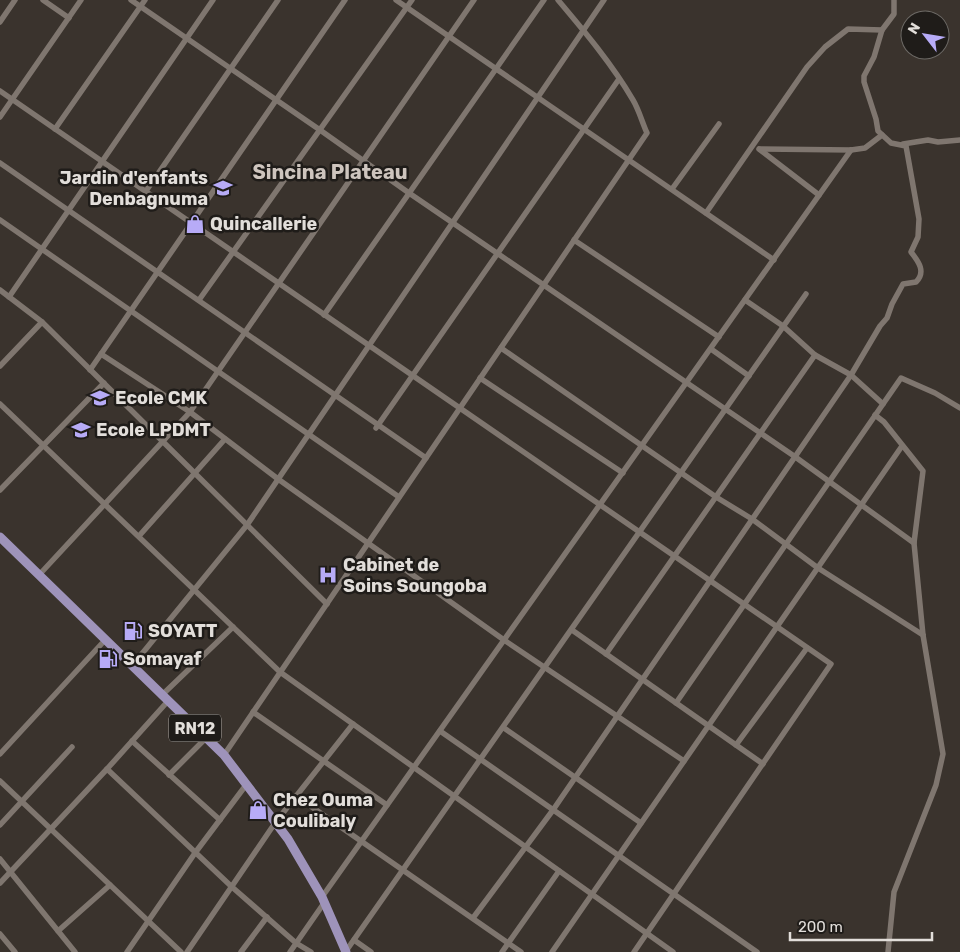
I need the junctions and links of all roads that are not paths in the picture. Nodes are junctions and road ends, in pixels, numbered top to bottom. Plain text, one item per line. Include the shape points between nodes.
1 (15, 0) edge
2 (43, 0) edge
3 (81, 0) edge
4 (131, 0) edge
5 (145, 0) edge
6 (213, 0) edge
7 (278, 0) edge
8 (345, 0) edge
9 (396, 0) edge
10 (412, 0) edge
11 (474, 0) edge
12 (544, 0) edge
13 (558, 0) edge
14 (604, 0) edge
15 (894, 0) edge
16 (141, 7) junction
17 (406, 7) junction
18 (69, 18) junction
19 (0, 22) edge
20 (583, 30) junction
21 (882, 30) junction
22 (449, 35) junction
23 (187, 38) junction
24 (496, 68) junction
25 (231, 69) junction
26 (619, 79) junction
27 (0, 91) edge
28 (538, 96) junction
29 (12, 99) junction
30 (276, 100) junction
31 (0, 117) edge
32 (718, 124) dead end
33 (56, 129) junction
34 (585, 129) junction
35 (320, 130) junction
36 (882, 135) junction
37 (960, 140) edge
38 (754, 144) junction
39 (903, 144) junction
40 (760, 149) junction
41 (851, 150) junction
42 (629, 159) junction
43 (363, 160) junction
44 (102, 161) junction
45 (0, 163) edge
46 (672, 189) junction
47 (146, 191) junction
48 (409, 193) junction
49 (819, 196) junction
50 (69, 210) junction
51 (706, 213) junction
52 (0, 220) edge
53 (452, 222) junction
54 (192, 223) junction
55 (574, 240) junction
56 (42, 249) junction
57 (233, 252) junction
58 (498, 254) junction
59 (774, 260) junction
60 (158, 272) junction
61 (279, 283) junction
62 (543, 285) junction
63 (0, 290) edge
64 (806, 294) dead end
65 (9, 297) junction
66 (199, 300) junction
67 (745, 300) junction
68 (131, 311) junction
69 (324, 315) junction
70 (42, 322) junction
71 (783, 326) junction
72 (245, 332) junction
73 (719, 337) junction
74 (368, 346) junction
75 (501, 348) junction
76 (710, 349) junction
77 (101, 354) junction
78 (815, 355) junction
79 (0, 366) edge
80 (90, 370) junction
81 (218, 371) junction
82 (851, 375) junction
83 (412, 376) junction
84 (749, 376) junction
85 (480, 378) junction
86 (687, 382) junction
87 (104, 383) junction
88 (335, 395) junction
89 (0, 404) edge
90 (883, 404) junction
91 (960, 408) edge
92 (460, 409) junction
93 (726, 409) junction
94 (190, 412) junction
95 (875, 415) junction
96 (377, 426) junction
97 (760, 433) junction
98 (308, 434) junction
99 (225, 439) junction
100 (163, 442) junction
101 (43, 445) junction
102 (642, 445) junction
103 (902, 446) junction
104 (794, 456) junction
105 (426, 458) junction
106 (682, 472) junction
107 (195, 473) junction
108 (623, 473) junction
109 (278, 479) junction
110 (830, 482) junction
111 (0, 490) edge
112 (716, 497) junction
113 (399, 498) junction
114 (105, 504) junction
115 (861, 504) junction
116 (600, 505) junction
117 (752, 519) junction
118 (247, 525) junction
119 (640, 533) junction
120 (139, 536) junction
121 (2, 542) edge
122 (914, 543) junction
123 (368, 544) junction
124 (785, 545) junction
125 (675, 557) junction
126 (818, 568) junction
127 (39, 575) junction
128 (709, 581) junction
129 (194, 590) junction
130 (327, 604) junction
131 (744, 605) junction
132 (233, 627) junction
133 (778, 628) junction
134 (572, 630) junction
135 (923, 635) junction
136 (106, 639) junction
137 (504, 640) junction
138 (807, 648) junction
139 (606, 654) junction
140 (132, 666) junction
141 (545, 668) junction
142 (280, 672) junction
143 (642, 679) junction
144 (165, 698) junction
145 (676, 703) junction
146 (253, 712) junction
147 (617, 716) junction
148 (353, 724) junction
149 (708, 726) junction
150 (504, 728) junction
151 (440, 731) junction
152 (206, 738) junction
153 (132, 741) junction
154 (736, 745) junction
155 (72, 747) dead end
156 (0, 754) edge
157 (224, 755) junction
158 (481, 760) junction
159 (324, 761) junction
160 (684, 761) junction
161 (763, 764) junction
162 (414, 768) junction
163 (107, 769) junction
164 (169, 775) junction
165 (575, 777) junction
166 (0, 781) edge
167 (246, 784) junction
168 (296, 796) junction
169 (455, 797) junction
170 (22, 801) junction
171 (387, 805) junction
172 (553, 810) junction
173 (220, 820) junction
174 (275, 823) junction
175 (641, 823) junction
176 (0, 825) edge
177 (51, 829) junction
178 (361, 842) junction
179 (525, 847) junction
180 (195, 853) junction
181 (619, 856) junction
182 (0, 859) edge
183 (404, 871) junction
184 (559, 871) junction
185 (10, 872) junction
186 (0, 883) edge
187 (110, 885) junction
188 (232, 886) junction
189 (674, 894) junction
190 (592, 895) junction
191 (323, 900) junction
192 (267, 918) junction
193 (472, 918) junction
194 (148, 921) junction
195 (58, 931) junction
196 (0, 934) edge
197 (646, 934) junction
198 (354, 940) junction
199 (296, 943) junction
200 (508, 943) junction
201 (15, 952) edge
202 (74, 952) edge
203 (127, 952) edge
204 (181, 952) edge
205 (187, 952) edge
206 (241, 952) edge
207 (290, 952) edge
208 (310, 952) edge
209 (346, 952) edge
210 (371, 952) edge
211 (502, 952) edge
212 (521, 952) edge
213 (552, 952) edge
214 (634, 952) edge
215 (673, 952) edge
216 (757, 952) edge
217 (888, 952) edge

1 - 19 street
2 - 18 street
3 - 18 street
4 - 16 street
5 - 16 street
6 - 23 street
7 - 25 street
8 - 30 street
9 - 17 street
10 - 17 street
11 - 22 street
12 - 24 street
13 - 20 street
14 - 20 street
15 - 21 street via 894,14
16 - 23 street
16 - 33 street
17 - 22 street
17 - 35 street
18 - 29 street
20 - 26 street
20 - 28 street
21 - 36 street via 864,76 876,126
21 - 38 street via 848,29 825,47 807,67
22 - 24 street
22 - 43 street
23 - 25 street
23 - 44 street
24 - 28 street
24 - 48 street
25 - 30 street
25 - 47 street
26 - 34 street
26 - 42 street via 634,102 647,133
27 - 29 street
28 - 34 street
28 - 53 street
29 - 31 street
29 - 33 street
30 - 35 street
30 - 54 street
32 - 46 street
33 - 44 street
34 - 42 street
34 - 58 street
35 - 43 street
35 - 57 street
36 - 39 street via 891,142
36 - 41 street via 865,148
37 - 39 street
38 - 40 street
38 - 51 street
39 - 82 street via 906,146 919,219 918,237 911,252 922,271 916,282 903,284 887,318
40 - 41 street
40 - 49 street
41 - 49 street
42 - 46 street
42 - 55 street
43 - 48 street
43 - 61 street
44 - 47 street
44 - 50 street
45 - 50 street
46 - 51 street
47 - 54 street
48 - 53 street
48 - 69 street
49 - 59 street
50 - 56 street
50 - 60 street
51 - 59 street
52 - 56 street
53 - 58 street
53 - 74 street
54 - 57 street
54 - 60 street
55 - 62 street
55 - 73 street
56 - 65 street
56 - 68 street
57 - 61 street
57 - 66 street
58 - 62 street
58 - 83 street
59 - 67 street
60 - 66 street
60 - 68 street
61 - 69 street
61 - 72 street
62 - 75 street
62 - 86 street
63 - 65 street
64 - 71 street
65 - 70 street
66 - 72 street
67 - 71 street
67 - 73 street
68 - 77 street
68 - 81 street
69 - 74 street
70 - 79 street
70 - 80 street
71 - 78 street
71 - 84 street
72 - 81 street
72 - 88 street
73 - 76 street
74 - 83 street
74 - 88 street
75 - 85 street
75 - 102 street
76 - 84 street
76 - 86 street
77 - 80 street
77 - 94 street
78 - 82 street
78 - 97 street
80 - 87 street
81 - 94 street
81 - 98 street
82 - 90 street
82 - 104 street
83 - 92 street
83 - 96 street
84 - 93 street
85 - 92 street
85 - 108 street
86 - 93 street
86 - 102 street
87 - 100 street
87 - 101 street
88 - 96 street
88 - 98 street
89 - 101 street
90 - 91 street via 901,378
90 - 95 street
92 - 105 street
92 - 116 street
93 - 97 street
93 - 106 street
94 - 99 street
94 - 100 street
95 - 103 street
95 - 110 street
96 - 105 street
97 - 104 street
97 - 112 street
98 - 109 street
98 - 113 street
99 - 107 street
99 - 109 street
100 - 107 street
100 - 114 street
101 - 111 street
101 - 114 street
102 - 106 street
102 - 108 street
103 - 115 street
103 - 122 street via 923,471
104 - 110 street
104 - 117 street
105 - 113 street
106 - 112 street
106 - 119 street
107 - 118 street
107 - 120 street
108 - 116 street
109 - 118 street
109 - 123 street
110 - 115 street
110 - 124 street
112 - 117 street
112 - 125 street
113 - 123 street
114 - 120 street
114 - 127 street
115 - 122 street
115 - 126 street
116 - 119 street
116 - 137 street
117 - 124 street
117 - 128 street
118 - 129 street
118 - 130 street
119 - 125 street
119 - 134 street
120 - 129 street
121 - 127 main road, RN12
122 - 135 street
123 - 130 street
123 - 137 street
124 - 126 street
124 - 131 street
125 - 128 street
125 - 139 street
126 - 133 street
126 - 135 street
127 - 136 main road, RN12
128 - 131 street
128 - 143 street
129 - 132 street
129 - 140 street
130 - 142 street
131 - 133 street
131 - 145 street
132 - 142 street
132 - 144 street
133 - 138 street
133 - 149 street
134 - 139 street
134 - 141 street
135 - 217 street via 942,754 936,785 894,892
136 - 140 main road, RN12
136 - 156 street
137 - 141 street
137 - 151 street
138 - 154 street
138 - 161 street via 831,664
139 - 143 street
140 - 144 main road, RN12
141 - 147 street
141 - 150 street
142 - 146 street
142 - 148 street
143 - 145 street
143 - 147 street
144 - 152 main road, RN12
144 - 153 street
145 - 149 street
146 - 157 street
146 - 159 street
147 - 160 street
147 - 165 street
148 - 159 street
148 - 162 street
149 - 154 street
149 - 160 street
150 - 158 street
150 - 165 street
151 - 158 street
151 - 162 street
152 - 157 main road, RN12
152 - 164 street
153 - 163 street
153 - 164 street
154 - 161 street
155 - 170 street
157 - 167 main road, RN12
158 - 169 street
158 - 172 street
159 - 168 street
159 - 171 street
160 - 175 street
161 - 189 street
162 - 169 street
162 - 171 street
163 - 177 street
163 - 180 street
164 - 173 street
165 - 172 street
165 - 175 street
166 - 170 street
167 - 173 street
167 - 174 main road, RN12
168 - 174 street
168 - 178 street
169 - 179 street
169 - 183 street
170 - 176 street
170 - 177 street
171 - 178 street
172 - 179 street
172 - 181 street
173 - 180 street
174 - 188 street
174 - 191 main road, RN12 via 288,839
175 - 181 street
177 - 185 street
177 - 187 street
178 - 183 street
178 - 191 street
179 - 184 street
179 - 193 street
180 - 188 street
180 - 194 street
181 - 189 street
181 - 190 street
182 - 185 street
183 - 193 street
183 - 198 street
184 - 190 street
184 - 200 street
185 - 186 street
185 - 195 street
187 - 194 street
187 - 195 street
188 - 192 street
188 - 205 street
189 - 197 street
189 - 216 street
190 - 197 street
190 - 213 street
191 - 199 street
191 - 209 main road, RN12
192 - 199 street
192 - 206 street
193 - 200 street
194 - 203 street
194 - 204 street
195 - 202 street
196 - 201 street
197 - 214 street
197 - 215 street
198 - 209 street
198 - 210 street
199 - 207 street
199 - 208 street
200 - 211 street
200 - 212 street

